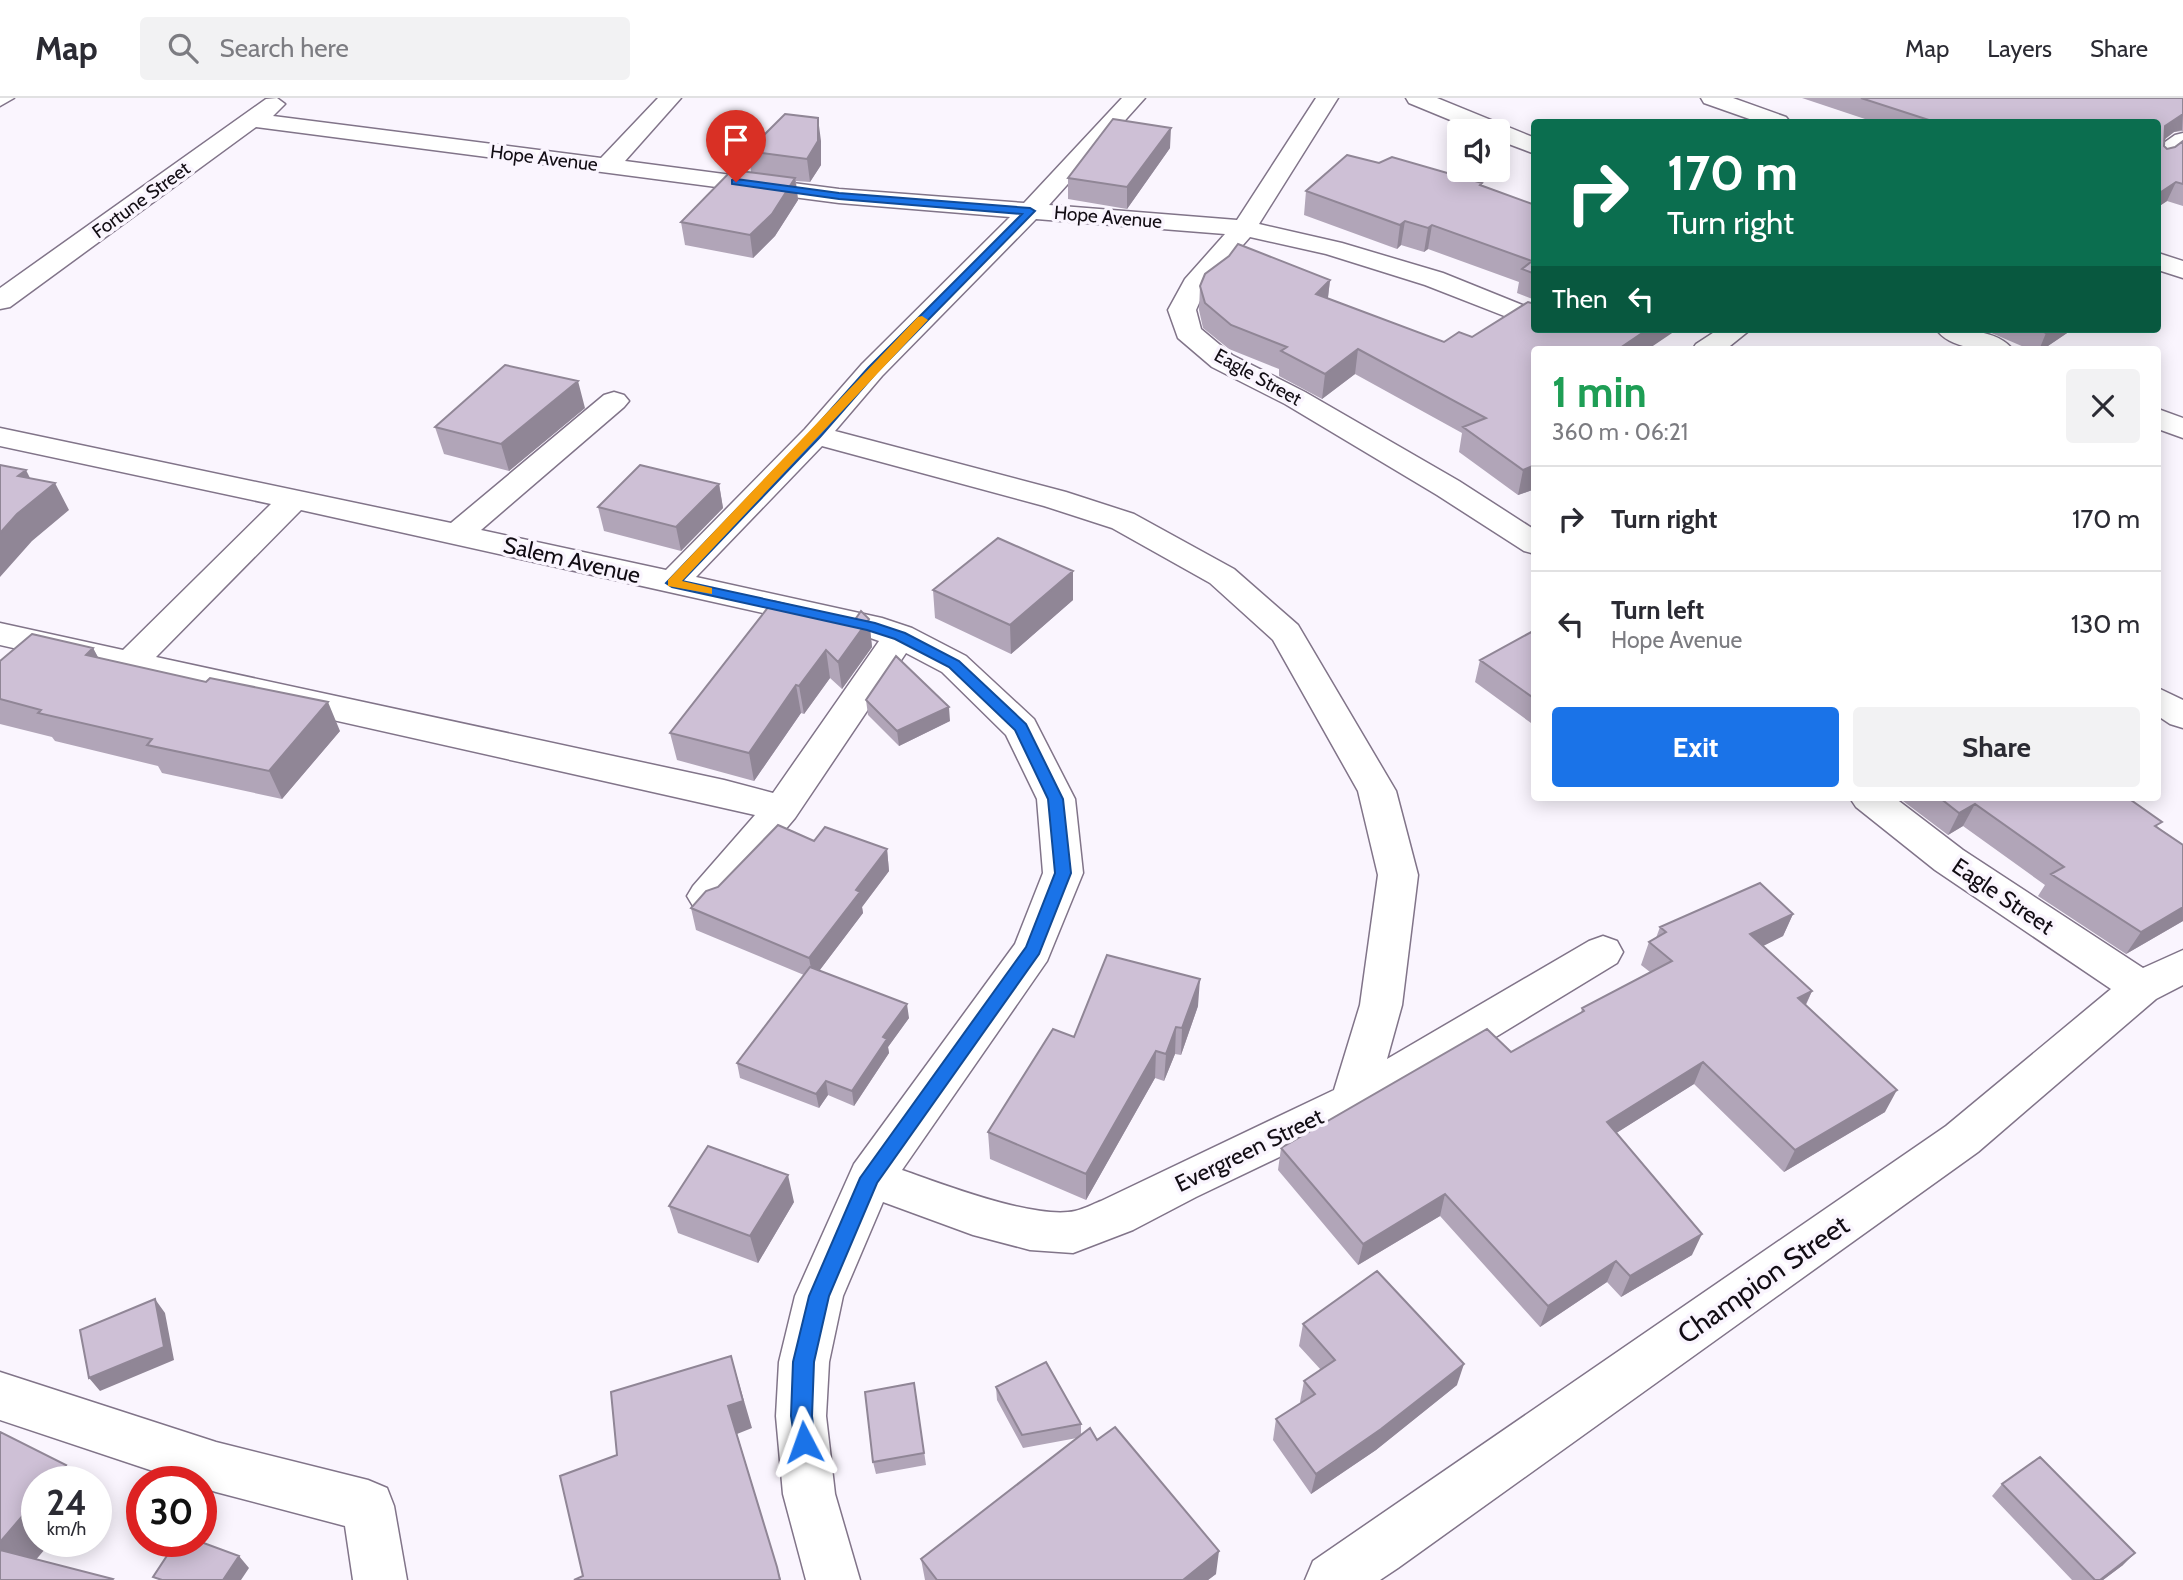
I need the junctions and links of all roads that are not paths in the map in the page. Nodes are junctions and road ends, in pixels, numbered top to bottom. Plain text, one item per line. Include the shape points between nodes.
1 (7, 98) edge
2 (282, 98) edge
3 (670, 98) edge
4 (1134, 98) edge
5 (1327, 98) edge
6 (1417, 98) edge
7 (1712, 98) edge
8 (0, 102) edge
9 (1769, 119) edge
10 (252, 120) junction
11 (2183, 140) edge
12 (1531, 145) edge
13 (2161, 156) edge
14 (607, 166) junction
15 (1030, 211) junction
16 (1244, 228) junction
17 (2161, 262) edge
18 (2183, 270) edge
19 (0, 302) edge
20 (1531, 318) edge
21 (1731, 333) edge
22 (1960, 333) edge
23 (1712, 346) edge
24 (1990, 346) edge
25 (614, 401) dead end
26 (2161, 419) edge
27 (2183, 429) edge
28 (816, 435) junction
29 (0, 437) edge
30 (292, 501) junction
31 (457, 534) junction
32 (1531, 541) edge
33 (672, 583) junction
34 (0, 634) edge
35 (900, 636) junction
36 (129, 664) junction
37 (2161, 702) edge
38 (2183, 716) edge
39 (1873, 801) edge
40 (782, 809) junction
41 (707, 896) edge
42 (1603, 953) dead end
43 (2183, 966) edge
44 (2141, 988) junction
45 (1353, 1101) junction
46 (870, 1178) junction
47 (0, 1396) edge
48 (380, 1580) edge
49 (833, 1580) edge
50 (1332, 1580) edge

1 - 8 lane
2 - 10 street, Fortune Street
3 - 14 street
4 - 15 street
5 - 16 street, Eagle Street
6 - 12 street
7 - 9 street
10 - 14 street, Hope Avenue
10 - 19 street, Fortune Street
11 - 13 street
14 - 15 street, Hope Avenue via 839,196
15 - 16 street, Hope Avenue
15 - 28 street via 872,370
16 - 20 street, Hope Avenue via 1334,248 1434,279
16 - 32 street, Eagle Street via 1194,285 1182,310 1188,332 1222,361 1307,405
17 - 18 street
21 - 23 street
22 - 24 street
25 - 31 street
26 - 27 street
28 - 33 street
28 - 45 street via 1123,521 1222,576 1286,634 1377,791 1398,875 1381,1005
29 - 30 street, Salem Avenue
30 - 31 street, Salem Avenue
30 - 36 street
31 - 33 street, Salem Avenue
33 - 35 street, Salem Avenue
34 - 36 street
35 - 40 street
35 - 46 street, Salem Avenue via 954,664 1021,728 1056,799 1063,873 1033,950
36 - 40 street
37 - 38 street
39 - 44 street, Eagle Street via 1949,860
40 - 41 street
42 - 45 street, Evergreen Street
43 - 44 street, Champion Street
44 - 50 street, Champion Street via 1962,1139
45 - 46 street, Evergreen Street via 1117,1216 1073,1232 1030,1229 973,1215
46 - 49 street, Salem Avenue via 819,1296 804,1362 801,1416 810,1494
47 - 48 street via 216,1466 368,1506

